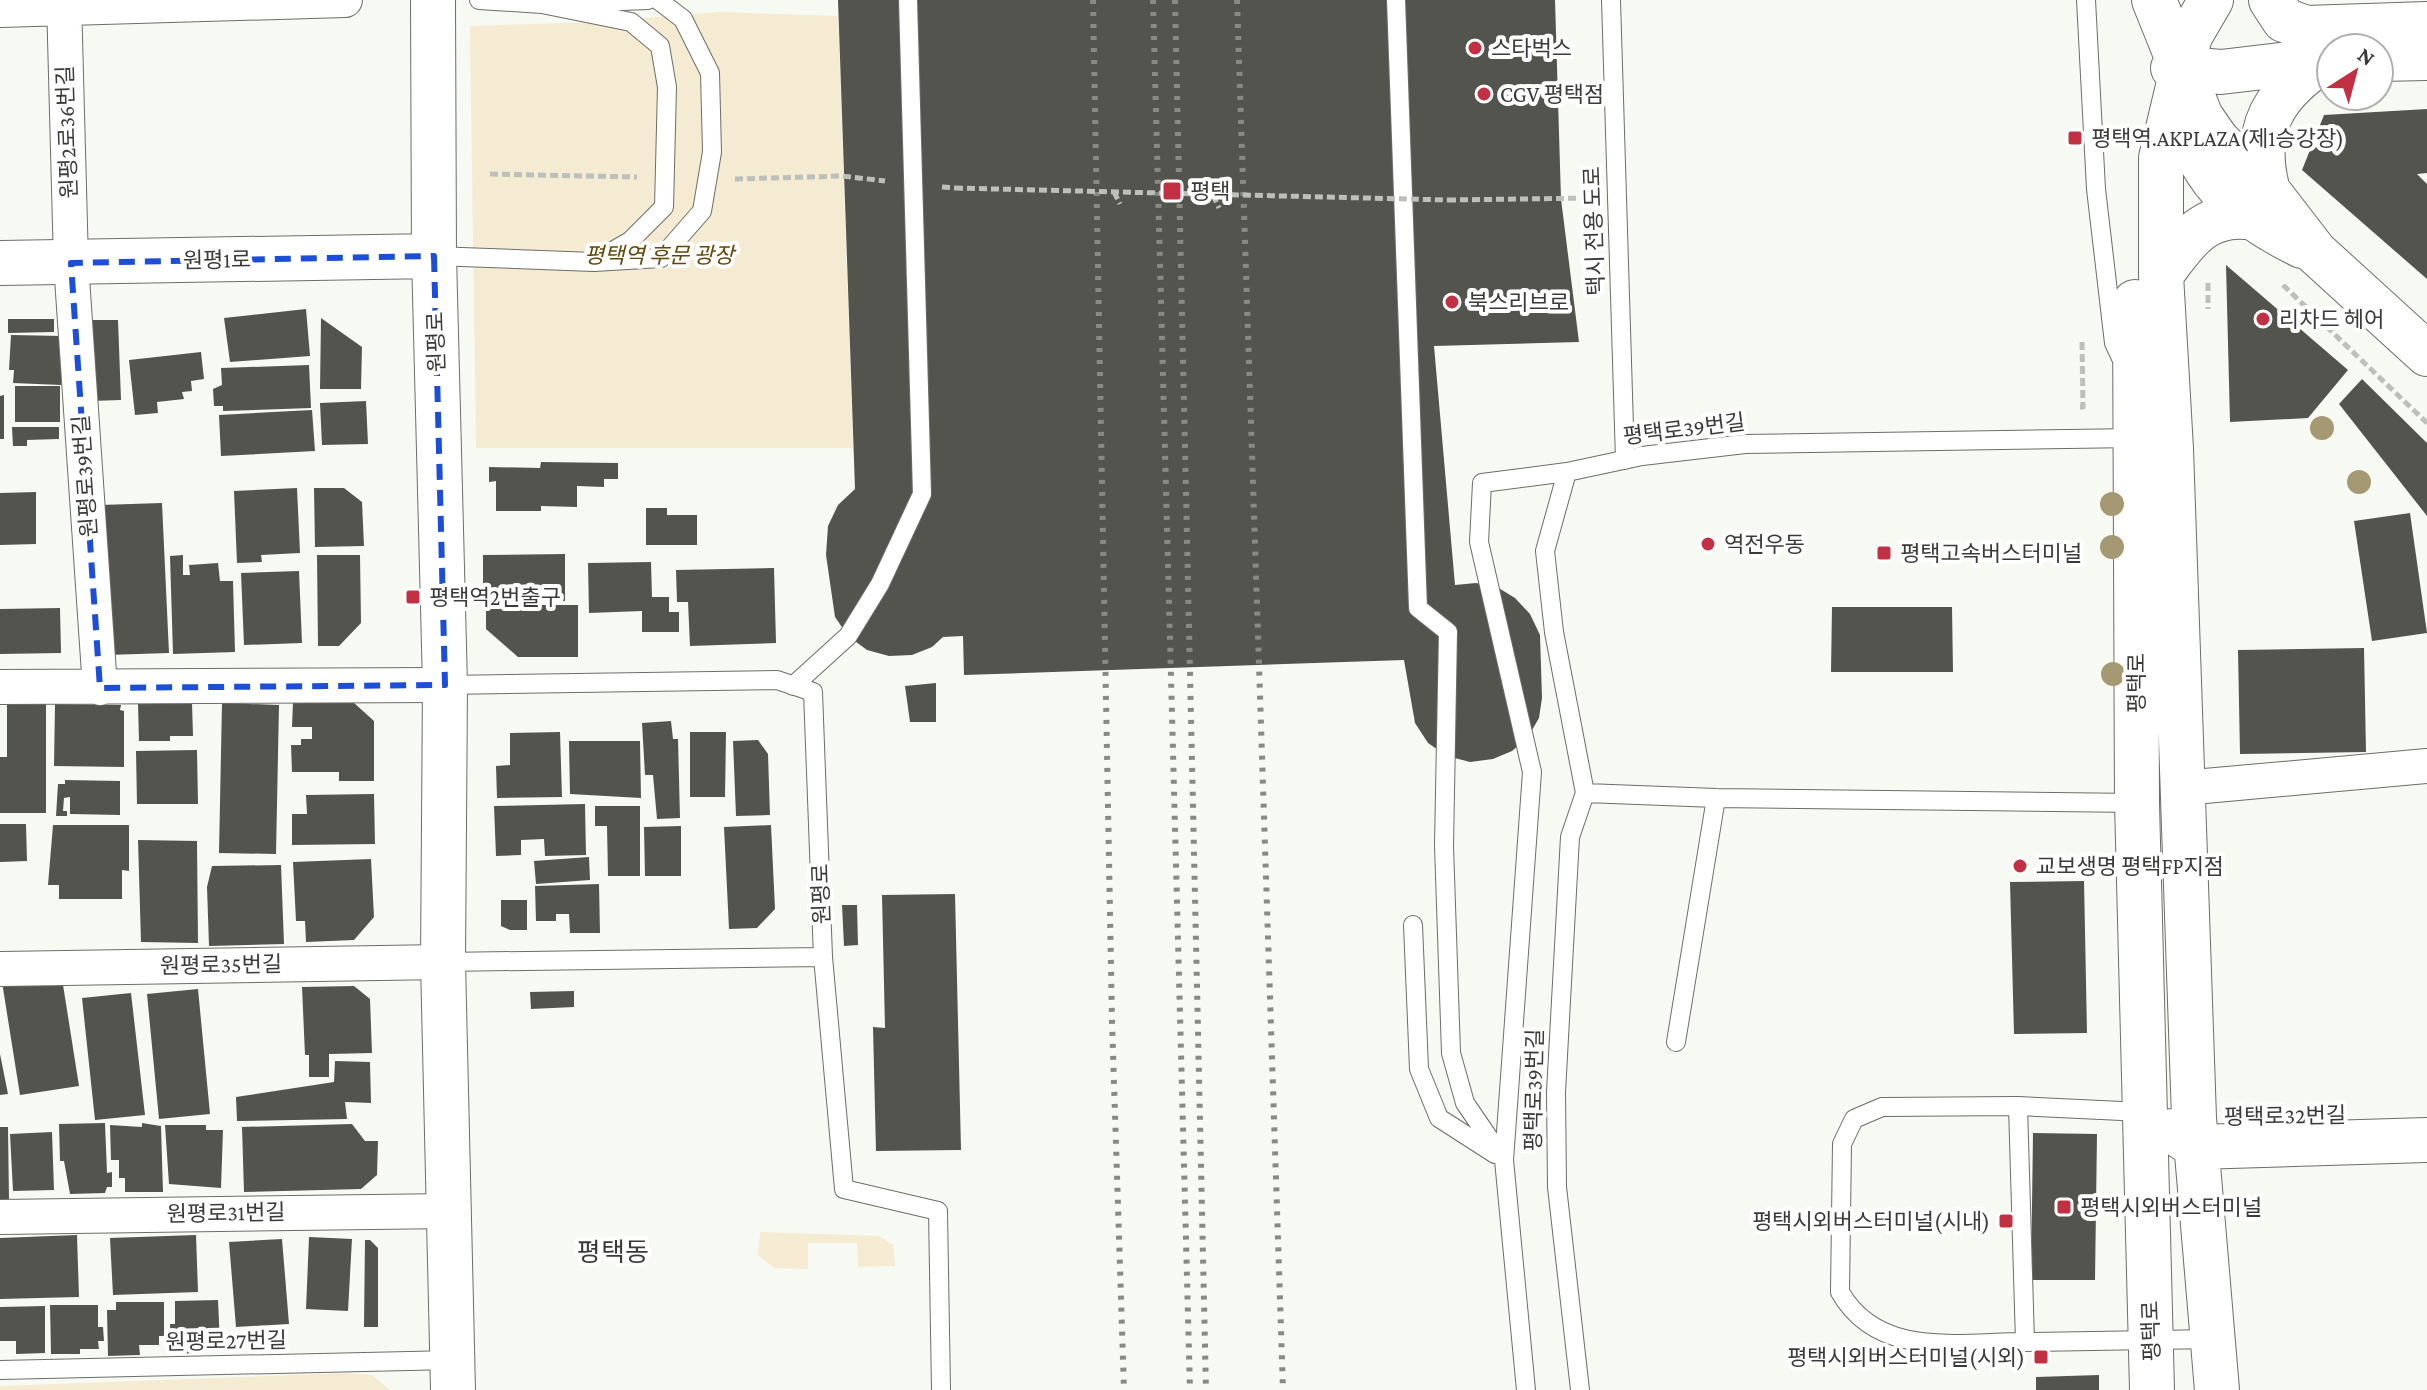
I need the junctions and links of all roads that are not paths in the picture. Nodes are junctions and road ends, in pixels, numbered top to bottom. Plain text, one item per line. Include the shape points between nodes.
1 (345, 0) edge
2 (433, 0) edge
3 (479, 0) edge
4 (648, 0) edge
5 (908, 0) edge
6 (1396, 0) edge
7 (1611, 0) edge
8 (2086, 0) edge
9 (2125, 0) edge
10 (2154, 0) edge
11 (2191, 0) edge
12 (2211, 0) edge
13 (2271, 0) edge
14 (668, 3) edge
15 (64, 4) edge
16 (542, 4) junction
17 (0, 10) edge
18 (2427, 24) edge
19 (2427, 58) edge
20 (2395, 59) edge
21 (2315, 61) edge
22 (2315, 67) edge
23 (2191, 83) junction
24 (2258, 204) junction
25 (434, 256) junction
26 (594, 262) junction
27 (0, 263) edge
28 (71, 263) junction
29 (2161, 275) junction
30 (2427, 354) edge
31 (2136, 393) junction
32 (2136, 438) junction
33 (1625, 460) junction
34 (1567, 472) junction
35 (445, 685) junction
36 (793, 686) junction
37 (0, 687) edge
38 (100, 688) junction
39 (2427, 766) edge
40 (2183, 788) junction
41 (1585, 793) junction
42 (1716, 798) junction
43 (2137, 803) junction
44 (1413, 925) dead end
45 (823, 957) junction
46 (443, 962) junction
47 (0, 969) edge
48 (1676, 1042) dead end
49 (2018, 1106) junction
50 (2143, 1112) junction
51 (2427, 1113) edge
52 (2195, 1132) junction
53 (2427, 1140) edge
54 (1504, 1160) junction
55 (451, 1211) junction
56 (0, 1217) edge
57 (2214, 1339) junction
58 (2151, 1341) junction
59 (2025, 1342) junction
60 (0, 1370) edge
61 (453, 1375) edge
62 (941, 1390) edge
63 (1526, 1390) edge
64 (1580, 1390) edge
65 (2152, 1390) edge
66 (2217, 1390) edge

1 - 15 street
2 - 25 street, 원평로
3 - 16 lane
4 - 16 lane
5 - 36 lane via 922,494 880,584 848,636
6 - 54 lane via 1418,608 1448,632 1444,846 1451,1053 1465,1103
7 - 33 lane, 택시 전용 도로
8 - 31 lane via 2096,189 2114,343
9 - 23 street
10 - 23 street
11 - 23 street via 2182,32
12 - 23 street via 2190,36
13 - 18 street via 2284,20 2306,28
14 - 26 lane via 683,19 710,73 712,152 702,211 661,258
15 - 17 street
15 - 28 street, 원평2로36번길
16 - 26 lane via 631,22 660,46 667,87 664,207 630,241
19 - 20 street
21 - 23 street
22 - 24 street via 2298,77 2277,102 2261,149
23 - 24 street via 2201,117
23 - 29 street, 평택로 via 2161,158
23 - 31 street, 평택로 via 2151,102 2135,158
24 - 29 street via 2212,221 2189,238
24 - 30 street
25 - 26 lane
25 - 28 street, 원평1로
25 - 35 street, 원평로
27 - 28 street, 원평1로
28 - 38 street, 원평로39번길
29 - 40 street, 평택로
31 - 32 street, 평택로
32 - 33 lane, 평택로39번길 via 1745,444
32 - 43 street, 평택로
33 - 34 lane, 평택로39번길
34 - 41 lane, 평택로39번길 via 1545,551 1554,632
34 - 54 lane via 1482,483 1479,542 1532,772
35 - 36 lane via 777,680
35 - 38 street
35 - 46 street, 원평로
36 - 45 lane, 원평로 via 813,692
37 - 38 street
39 - 40 street
40 - 52 street, 평택로
41 - 42 lane
41 - 64 lane, 평택로39번길 via 1570,837 1556,1092 1557,1187
42 - 43 lane
42 - 48 lane
43 - 50 street, 평택로
44 - 54 lane via 1419,1069 1439,1118
45 - 46 lane
45 - 62 lane, 원평로 via 844,1189 938,1211
46 - 47 street, 원평로35번길
46 - 55 street, 원평로
49 - 50 lane
49 - 59 lane
49 - 59 lane via 1882,1107 1854,1119 1842,1144 1840,1292 1851,1312 1906,1342
50 - 52 street, 평택로32번길
50 - 58 street, 평택로
51 - 52 street, 평택로32번길
52 - 53 street
52 - 57 street, 평택로
54 - 63 lane
55 - 56 street, 원평로31번길
55 - 61 street, 원평로
57 - 58 lane
57 - 66 street, 평택로
58 - 59 lane
58 - 65 street, 평택로
60 - 61 lane, 원평로27번길

